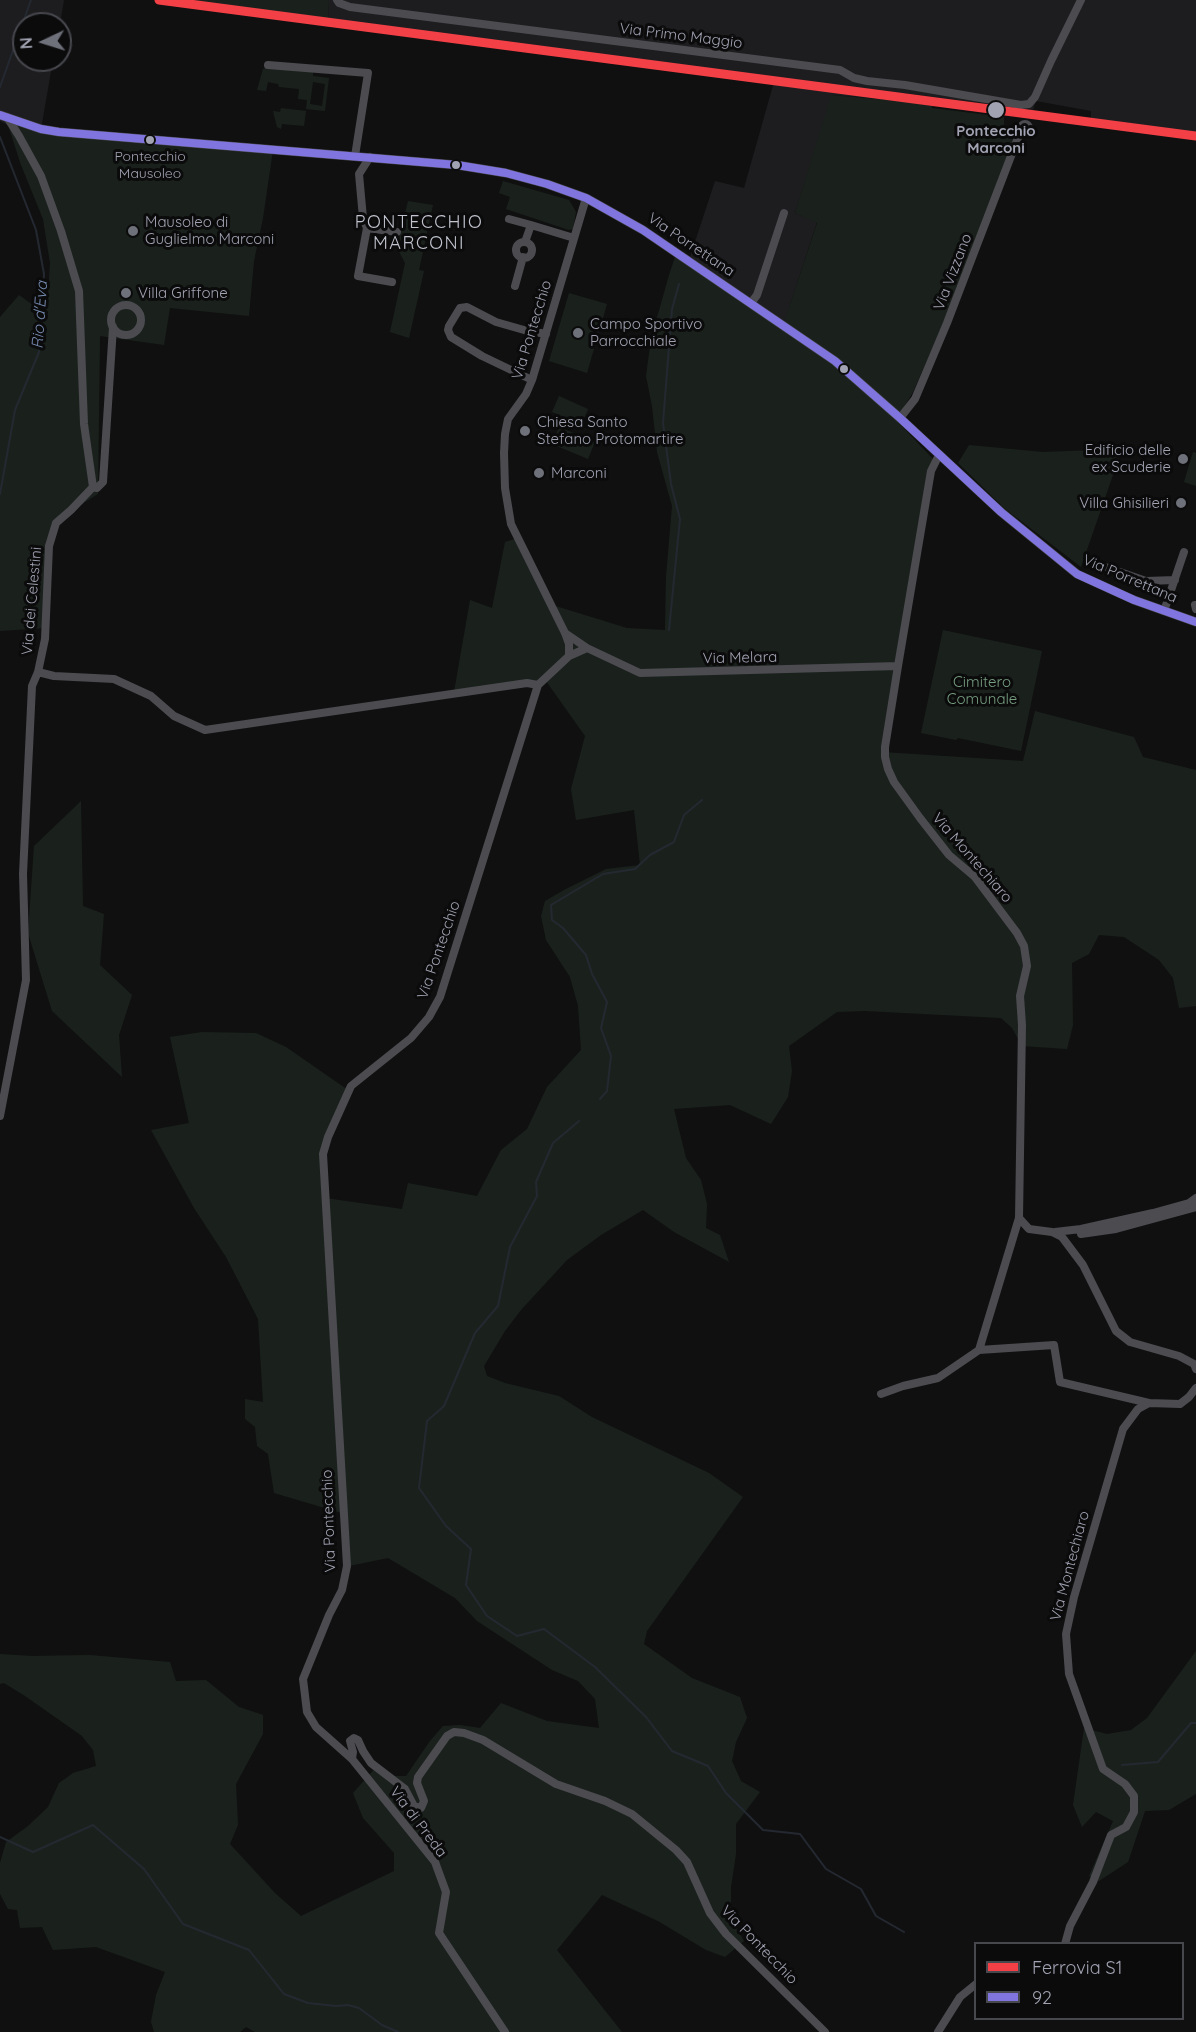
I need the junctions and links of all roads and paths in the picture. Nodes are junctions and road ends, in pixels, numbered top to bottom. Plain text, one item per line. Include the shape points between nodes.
1 (337, 0) edge
2 (1081, 0) edge
3 (268, 65) dead end
4 (3, 116) edge
5 (1021, 133) dead end
6 (353, 156) junction
7 (370, 157) junction
8 (359, 174) junction
9 (586, 198) junction
10 (784, 213) dead end
11 (509, 219) dead end
12 (531, 225) junction
13 (367, 228) junction
14 (397, 232) dead end
15 (574, 238) junction
16 (392, 282) dead end
17 (514, 285) dead end
18 (751, 303) junction
19 (112, 327) junction
20 (546, 334) junction
21 (124, 335) junction
22 (111, 342) junction
23 (532, 380) junction
24 (900, 418) junction
25 (939, 455) junction
26 (93, 487) junction
27 (1184, 552) dead end
28 (1094, 563) dead end
29 (1175, 580) junction
30 (1164, 611) junction
31 (1196, 622) edge
32 (566, 633) junction
33 (587, 648) junction
34 (569, 656) junction
35 (898, 666) junction
36 (38, 672) junction
37 (538, 686) junction
38 (0, 1116) edge
39 (1196, 1198) edge
40 (1196, 1207) edge
41 (1019, 1218) junction
42 (1058, 1235) junction
43 (979, 1350) junction
44 (1196, 1369) edge
45 (1196, 1388) edge
46 (881, 1394) dead end
47 (1149, 1404) junction
48 (352, 1758) junction
49 (1066, 1942) edge
50 (974, 1985) edge
51 (505, 2032) edge
52 (825, 2032) edge
53 (938, 2032) edge

1 - 2 street, Via Primo Maggio via 350,7 840,70 867,81 1021,105 1029,104 1035,97
3 - 6 street via 368,73
4 - 6 main road, Via Porrettana via 58,132
4 - 26 street via 41,176 78,291 84,424
5 - 24 street, Via Vizzano via 915,399
6 - 7 main road, Via Porrettana
6 - 8 street
7 - 8 street
7 - 9 main road, Via Porrettana via 506,173
8 - 13 street
9 - 15 street, Via Pontecchio
9 - 18 main road, Via Porrettana via 644,231
10 - 18 street
11 - 12 street
12 - 15 street
12 - 17 street via 525,242 532,253 523,257
13 - 14 street
13 - 16 street via 358,276
15 - 20 street, Via Pontecchio
18 - 24 main road, Via Porrettana via 835,361
19 - 21 street
19 - 21 street via 111,317 116,309 134,308 140,325 134,333
19 - 22 street
20 - 23 street, Via Pontecchio
20 - 23 street via 496,322 467,307 460,308 449,326 451,337
21 - 22 street
22 - 26 street, Via dei Celestini via 103,483
23 - 32 street, Via Pontecchio via 508,419 504,434 505,488 511,524
24 - 25 main road, Via Porrettana
25 - 30 main road, Via Porrettana via 1077,574
25 - 35 street, Via Montechiaro via 931,471
26 - 36 street, Via dei Celestini via 56,523 49,546 45,639
27 - 29 street
28 - 29 street via 1146,581
29 - 30 street
30 - 31 main road, Via Porrettana
32 - 33 street, Via Melara
32 - 34 street
33 - 34 street
33 - 35 street, Via Melara via 640,674
34 - 37 street, Via Pontecchio
35 - 41 street, Via Montechiaro via 885,757 894,782 949,855 975,877 1024,946 1027,966 1020,996
36 - 37 street via 114,679 151,696 174,716 206,730 527,683
36 - 38 street, Via dei Celestini via 32,686 24,862 26,980
37 - 48 street, Via Pontecchio via 440,997 411,1038 351,1086 323,1154 347,1566 342,1590 303,1679 307,1712 316,1727
39 - 42 street via 1153,1213
40 - 42 street via 1116,1229
41 - 42 street via 1029,1229
41 - 43 street, Via Montechiaro
42 - 44 street via 1083,1265 1116,1331 1130,1342 1179,1356
43 - 46 street via 938,1378
43 - 47 street via 1054,1345 1060,1382
45 - 47 street via 1180,1404
47 - 49 street, Via Montechiaro via 1138,1409 1123,1429 1089,1538 1066,1635 1069,1674 1104,1769 1134,1796 1134,1812 1126,1827 1111,1835
48 - 51 street, Via di Preda via 435,1862 446,1892 439,1933
48 - 52 street, Via Pontecchio via 350,1741 354,1738 371,1763 405,1790 414,1806 421,1808 424,1801 418,1777 447,1736 464,1733 483,1740 555,1784 632,1815 687,1862 710,1913 726,1934
50 - 53 street via 960,1997

